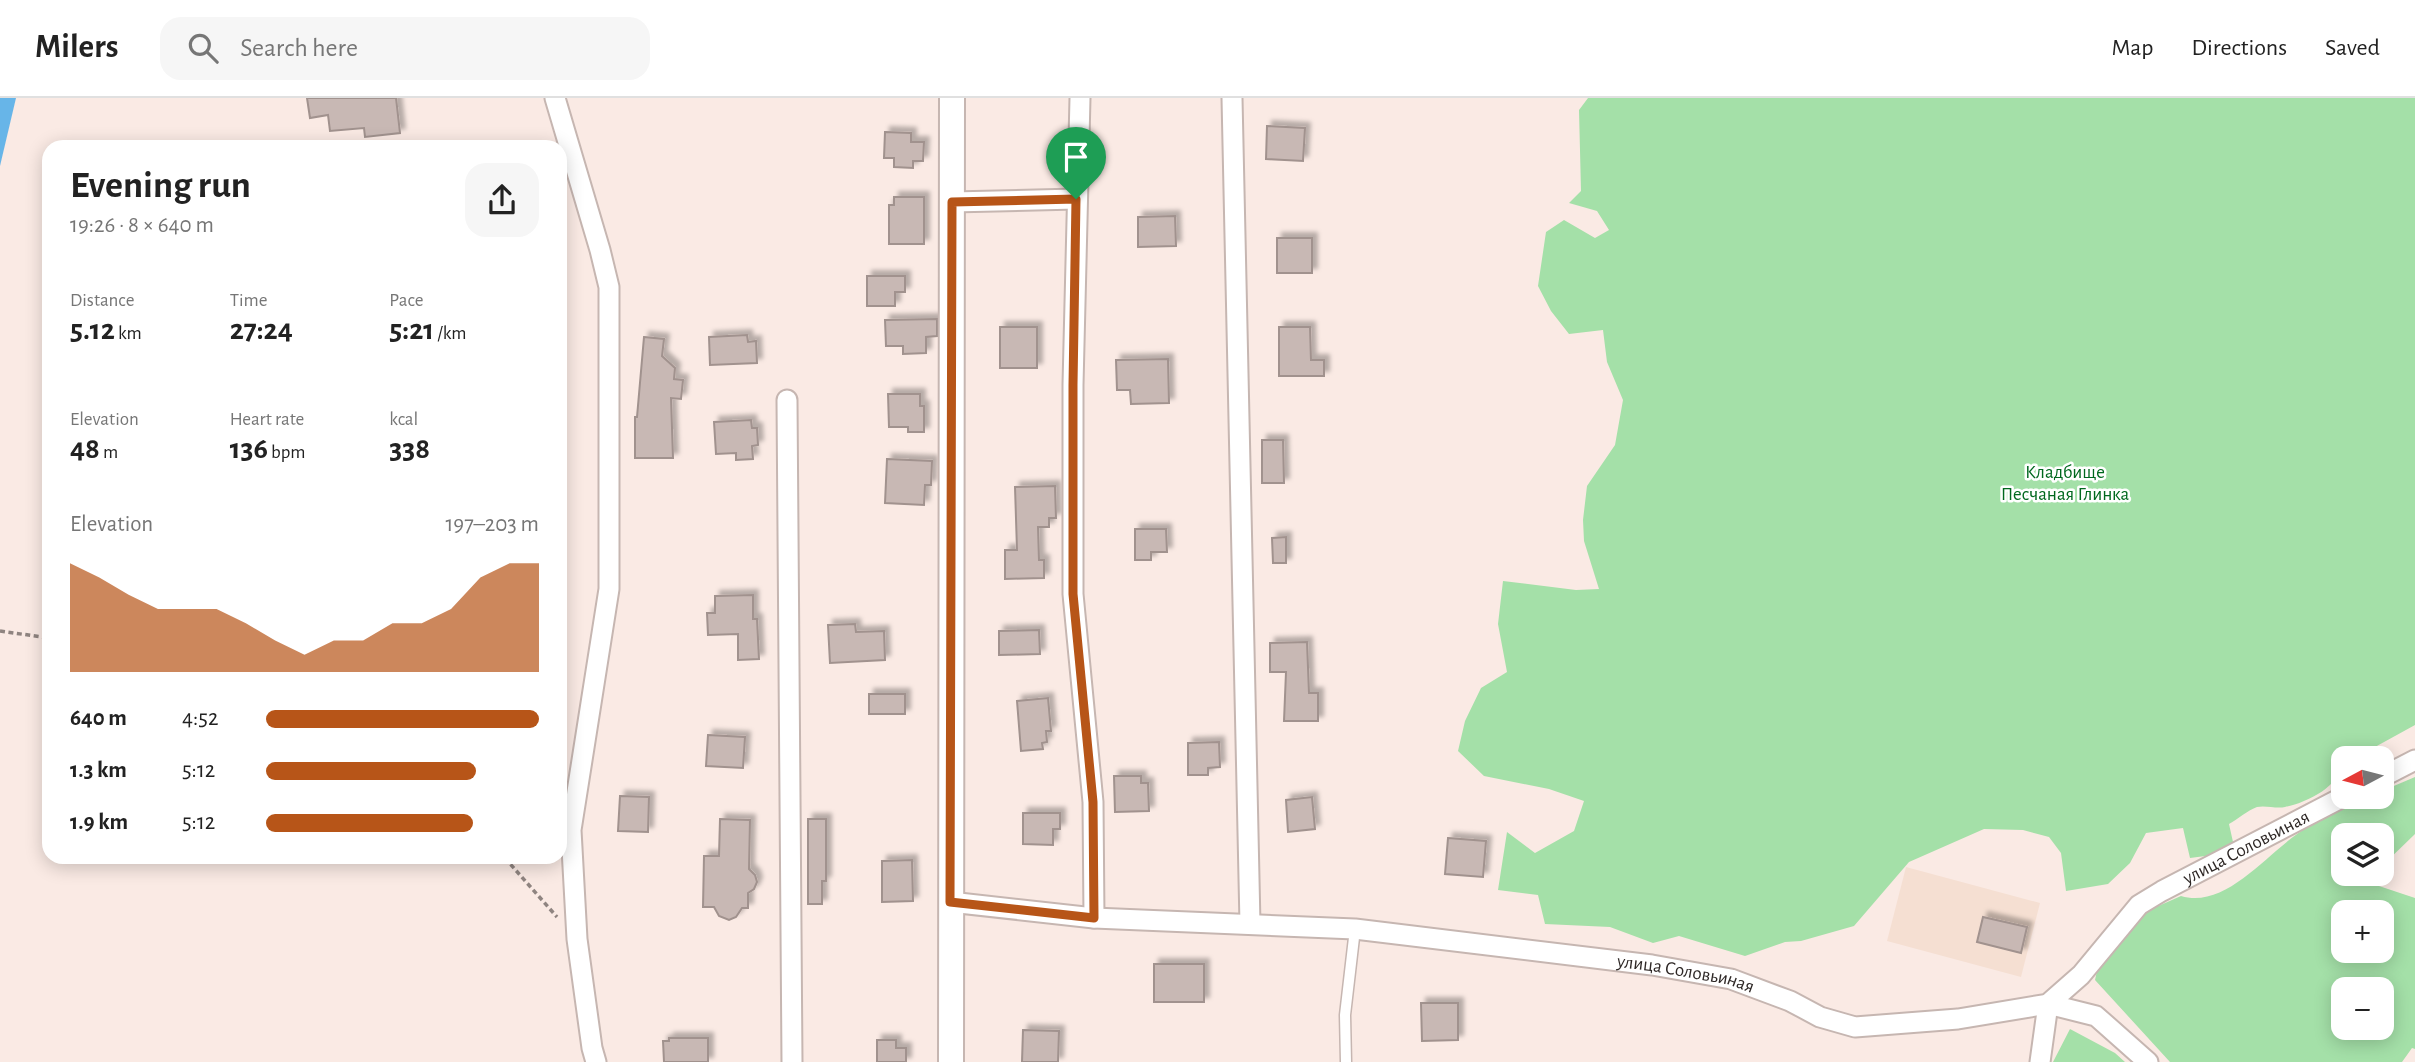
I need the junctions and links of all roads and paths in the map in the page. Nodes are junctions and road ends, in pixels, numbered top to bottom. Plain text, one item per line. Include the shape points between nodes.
1 (555, 98) edge
2 (952, 98) edge
3 (1080, 98) edge
4 (1232, 98) edge
5 (1076, 199) junction
6 (952, 202) junction
7 (787, 400) dead end
8 (0, 631) edge
9 (42, 637) edge
10 (2415, 760) edge
11 (2394, 771) edge
12 (2331, 803) edge
13 (510, 864) edge
14 (950, 902) junction
15 (1094, 918) junction
16 (1250, 924) junction
17 (1355, 929) junction
18 (577, 939) junction
19 (2048, 1004) junction
20 (596, 1062) edge
21 (792, 1062) edge
22 (951, 1062) edge
23 (1346, 1062) edge
24 (2040, 1062) edge
25 (2148, 1062) edge

1 - 18 street via 609,287 609,589 571,830
2 - 6 street
3 - 5 street
4 - 16 street
5 - 6 street
5 - 15 street via 1073,594 1093,802
6 - 14 street
7 - 21 street
8 - 9 path
10 - 11 street
12 - 19 street, улица Соловьиная via 2139,905 2081,975
13 - 18 path
14 - 15 street, улица Соловьиная
14 - 22 street
15 - 16 street, улица Соловьиная
16 - 17 street, улица Соловьиная
17 - 19 street, улица Соловьиная via 1731,979 1855,1027 1958,1019
17 - 23 lane via 1345,1015
18 - 20 street
19 - 24 street
19 - 25 street via 2096,1016

